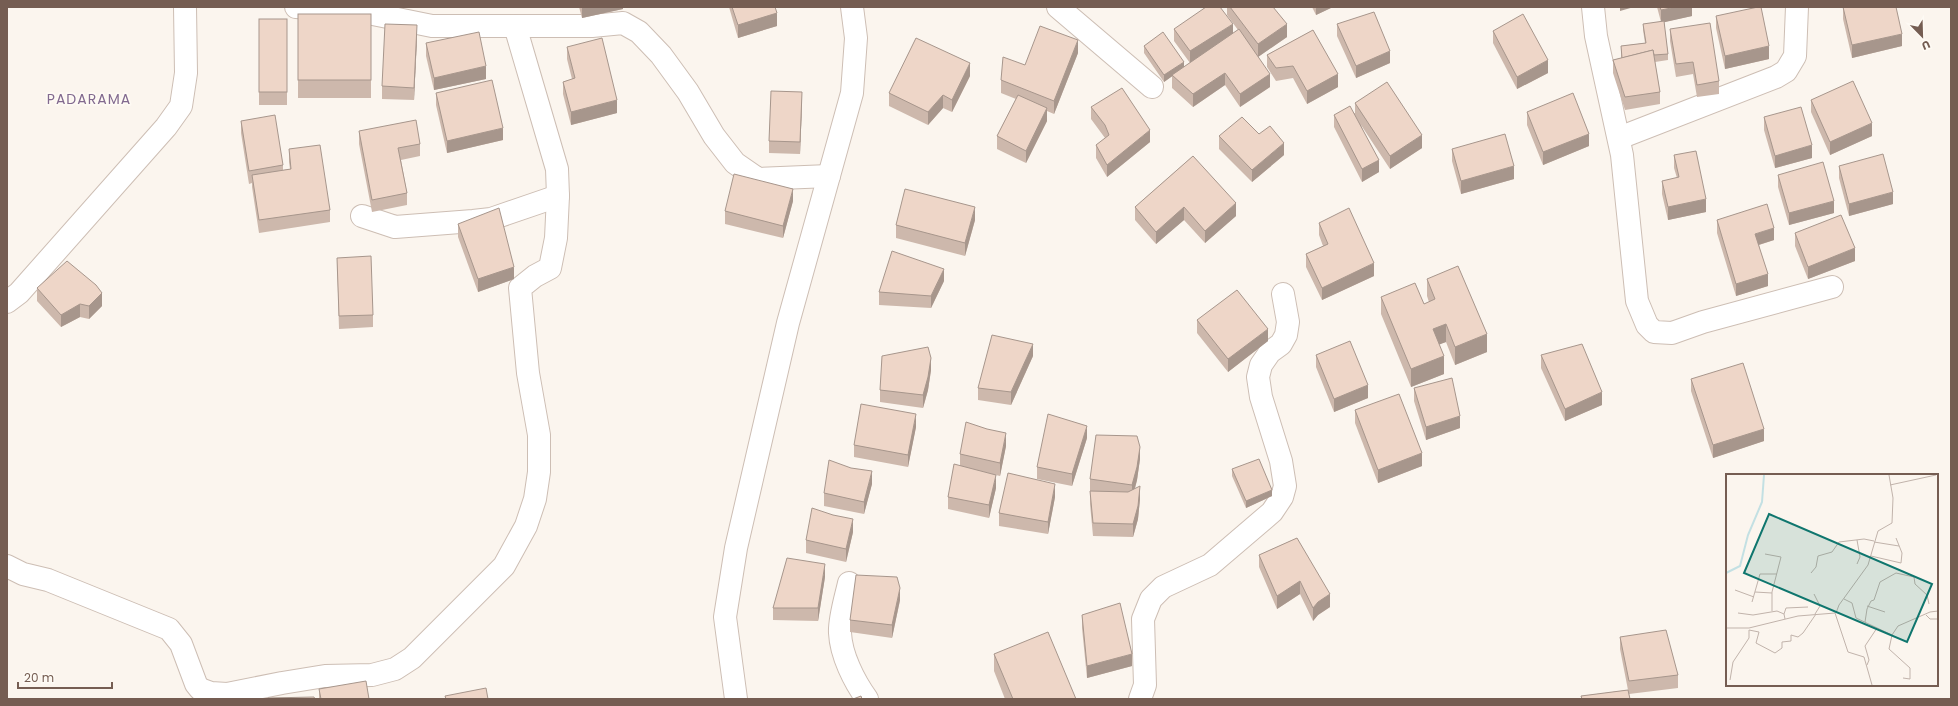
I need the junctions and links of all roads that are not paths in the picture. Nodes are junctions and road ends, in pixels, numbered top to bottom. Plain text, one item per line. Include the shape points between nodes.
1 (185, 7) edge
2 (296, 7) edge
3 (852, 7) edge
4 (1058, 7) edge
5 (1593, 7) edge
6 (1797, 7) edge
7 (371, 10) edge
8 (515, 26) junction
9 (1152, 87) dead end
10 (1619, 138) junction
11 (829, 176) junction
12 (558, 196) junction
13 (362, 216) dead end
14 (1832, 287) dead end
15 (1283, 294) dead end
16 (7, 302) edge
17 (7, 566) edge
18 (849, 583) dead end
19 (736, 699) edge
20 (867, 699) edge
21 (1140, 699) edge

1 - 16 street via 186,73 181,106 161,133 19,293
2 - 7 street
3 - 11 street via 856,38 852,93
4 - 9 street
5 - 10 street via 1596,36
6 - 10 street via 1795,56 1786,70 1776,77
7 - 8 street via 432,26
8 - 11 street via 592,26 623,23 639,32 661,54 688,92 714,136 735,163 758,179
8 - 12 street via 557,169
10 - 14 street via 1637,300 1646,325 1654,332 1672,333 1703,322
11 - 19 street via 788,323 729,585 725,617
12 - 13 street via 491,219 473,221 395,227
12 - 17 street via 556,238 550,268 520,288 528,373 539,435 539,472 535,499 526,526 504,566 412,658 395,669 372,675 325,676 227,694 211,693 196,684 181,644 169,629
15 - 21 street via 1288,322 1286,335 1261,365 1258,377 1261,397 1281,461 1285,486 1282,497 1272,512 1210,565 1163,587 1151,599 1143,619 1145,685
18 - 20 street via 840,632 843,652

